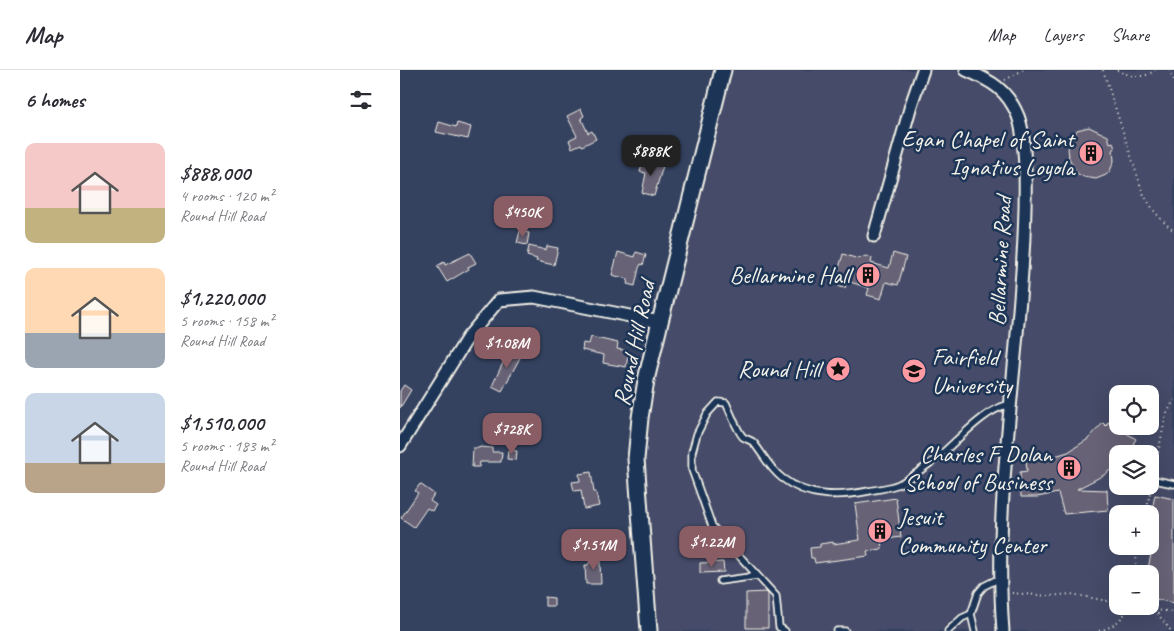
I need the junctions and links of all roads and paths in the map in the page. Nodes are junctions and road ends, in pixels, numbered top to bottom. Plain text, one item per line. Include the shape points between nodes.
1 (722, 70) edge
2 (923, 70) edge
3 (966, 70) edge
4 (1023, 70) edge
5 (1103, 70) edge
6 (1117, 70) edge
7 (1155, 70) edge
8 (1169, 70) edge
9 (1174, 80) edge
10 (997, 86) junction
11 (1174, 231) edge
12 (874, 236) dead end
13 (660, 322) junction
14 (1174, 400) edge
15 (1010, 405) junction
16 (1159, 445) edge
17 (400, 446) edge
18 (1159, 481) edge
19 (1174, 484) edge
20 (757, 576) junction
21 (1000, 578) junction
22 (720, 581) dead end
23 (1000, 592) junction
24 (1109, 601) edge
25 (1159, 610) edge
26 (1174, 612) edge
27 (971, 614) junction
28 (1124, 615) edge
29 (1159, 615) edge
30 (649, 631) edge
31 (785, 631) edge
32 (837, 631) edge
33 (845, 631) edge
34 (948, 631) edge
35 (975, 631) edge
36 (1003, 631) edge
37 (1099, 631) edge
38 (1171, 631) edge

1 - 13 main road, Round Hill Road
2 - 12 street
3 - 10 street, Bellarmine Road
4 - 10 path
5 - 11 path via 1143,193 1160,218
6 - 7 path via 1131,76 1144,76
8 - 9 path
10 - 15 street, Bellarmine Road via 1011,102 1021,128 1026,192
13 - 17 street via 534,297 499,300 468,337
13 - 30 main road, Round Hill Road via 646,380 636,459
14 - 16 path via 1166,415
15 - 20 lane via 990,413 899,484 829,496 804,490 782,478 752,441 743,436 726,403 718,402 707,414 697,434 692,470 712,526
15 - 21 street, Bellarmine Road
18 - 19 lane
20 - 22 lane
20 - 31 lane via 776,596 779,627
21 - 23 street, Bellarmine Road
21 - 27 lane via 978,593
23 - 24 path via 1049,596 1071,594
23 - 36 street, Bellarmine Road
25 - 26 path
27 - 34 lane
27 - 35 lane
28 - 37 path via 1112,626
29 - 38 path
32 - 33 lane

